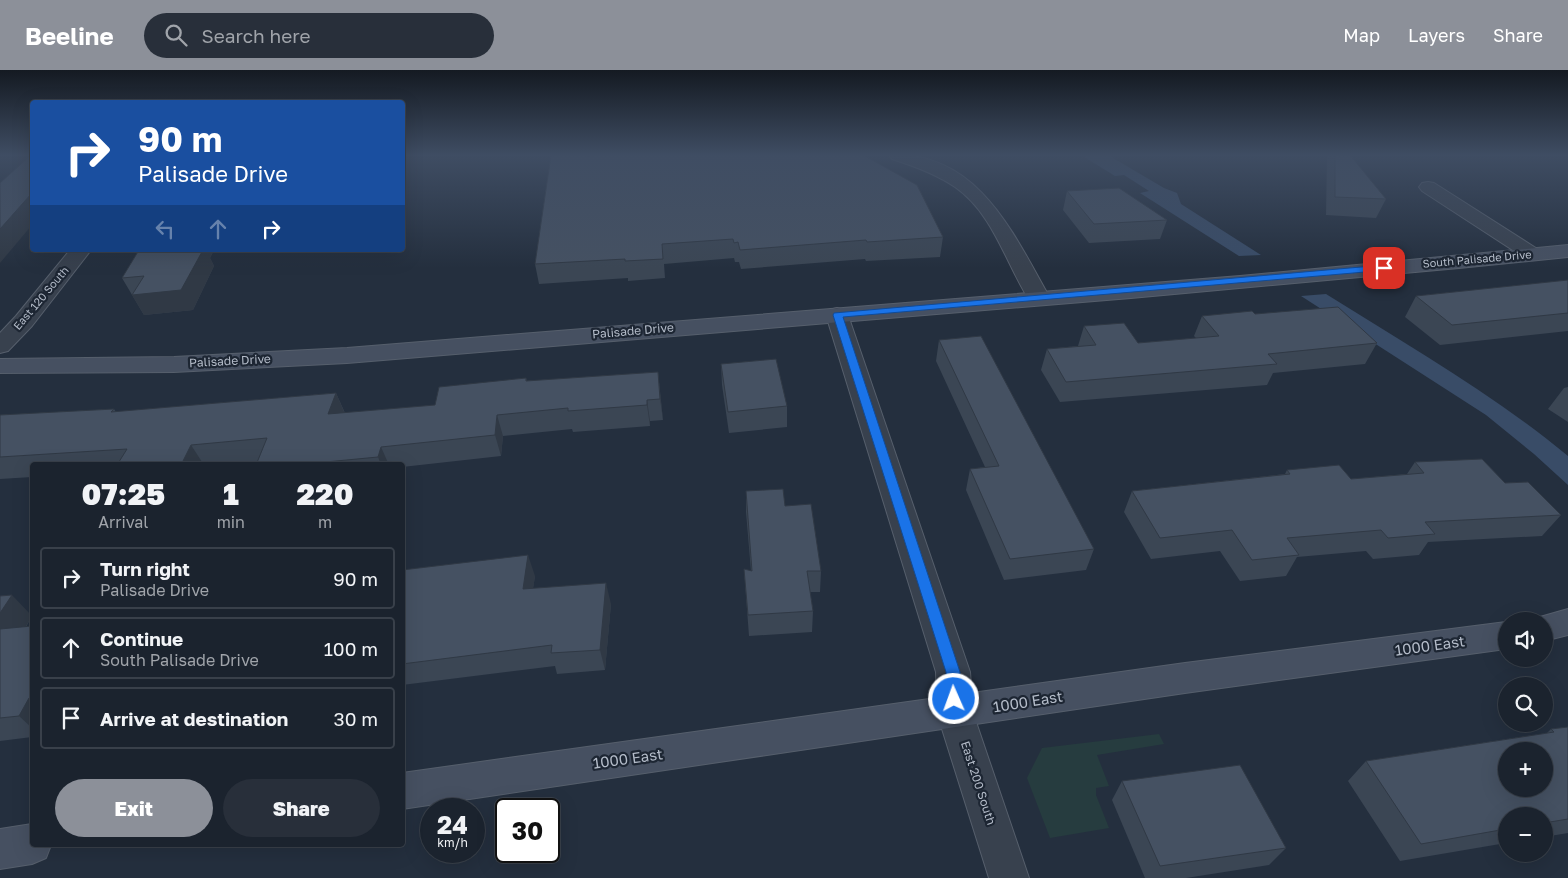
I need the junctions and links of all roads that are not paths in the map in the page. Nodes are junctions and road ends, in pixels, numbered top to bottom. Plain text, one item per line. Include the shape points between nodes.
1 (972, 193) edge
2 (1437, 193) edge
3 (1568, 251) edge
4 (79, 252) edge
5 (1532, 254) junction
6 (1266, 278) joint
7 (1039, 298) junction
8 (837, 315) junction
9 (0, 346) edge
10 (0, 366) edge
11 (1568, 622) edge
12 (1553, 626) edge
13 (1498, 636) edge
14 (955, 713) junction
15 (405, 792) edge
16 (30, 844) edge
17 (0, 849) edge
18 (1009, 878) edge

1 - 7 street via 991,216
2 - 5 street
3 - 5 street, South Palisade Drive
4 - 9 street, East 120 South
5 - 6 street, South Palisade Drive
6 - 7 street, Palisade Drive
7 - 8 street, Palisade Drive
8 - 10 street, Palisade Drive via 270,360
8 - 14 street, East 200 South via 953,672
11 - 12 street
13 - 14 street, 1000 East
14 - 15 street, 1000 East
14 - 18 street, East 200 South
16 - 17 street

